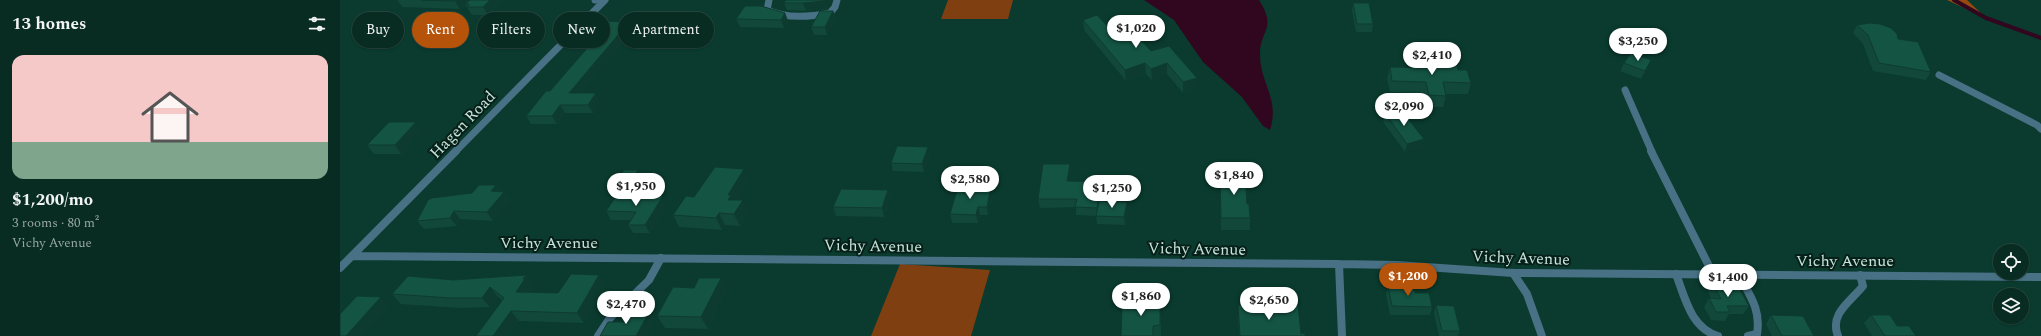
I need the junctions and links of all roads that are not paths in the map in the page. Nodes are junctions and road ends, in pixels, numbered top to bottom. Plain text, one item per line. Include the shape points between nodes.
1 (595, 0) edge
2 (605, 0) edge
3 (769, 0) edge
4 (837, 0) edge
5 (1939, 74) dead end
6 (1625, 90) dead end
7 (2041, 129) edge
8 (352, 256) junction
9 (661, 258) junction
10 (1339, 264) junction
11 (340, 268) edge
12 (1513, 273) junction
13 (1676, 274) junction
14 (1713, 274) junction
15 (1739, 274) junction
16 (1860, 275) junction
17 (2041, 277) edge
18 (598, 336) edge
19 (1342, 336) edge
20 (1542, 336) edge
21 (1718, 336) edge
22 (1748, 336) edge
23 (1838, 336) edge

1 - 2 street
2 - 8 street, Hagen Road
3 - 4 street via 767,10 778,15 830,13
5 - 7 street
6 - 14 street via 1650,149
8 - 9 street, Vichy Avenue
8 - 11 street, Hagen Road
9 - 10 street, Vichy Avenue
9 - 18 street via 649,280 610,318
10 - 12 street, Vichy Avenue
10 - 19 street
12 - 13 street, Vichy Avenue
12 - 20 street via 1527,294
13 - 14 street, Vichy Avenue
13 - 21 street via 1693,316 1701,328
14 - 15 street, Vichy Avenue
15 - 16 street, Vichy Avenue
15 - 22 street via 1756,307 1759,320 1756,334
16 - 17 street, Vichy Avenue
16 - 23 street via 1863,286 1838,315 1834,325

